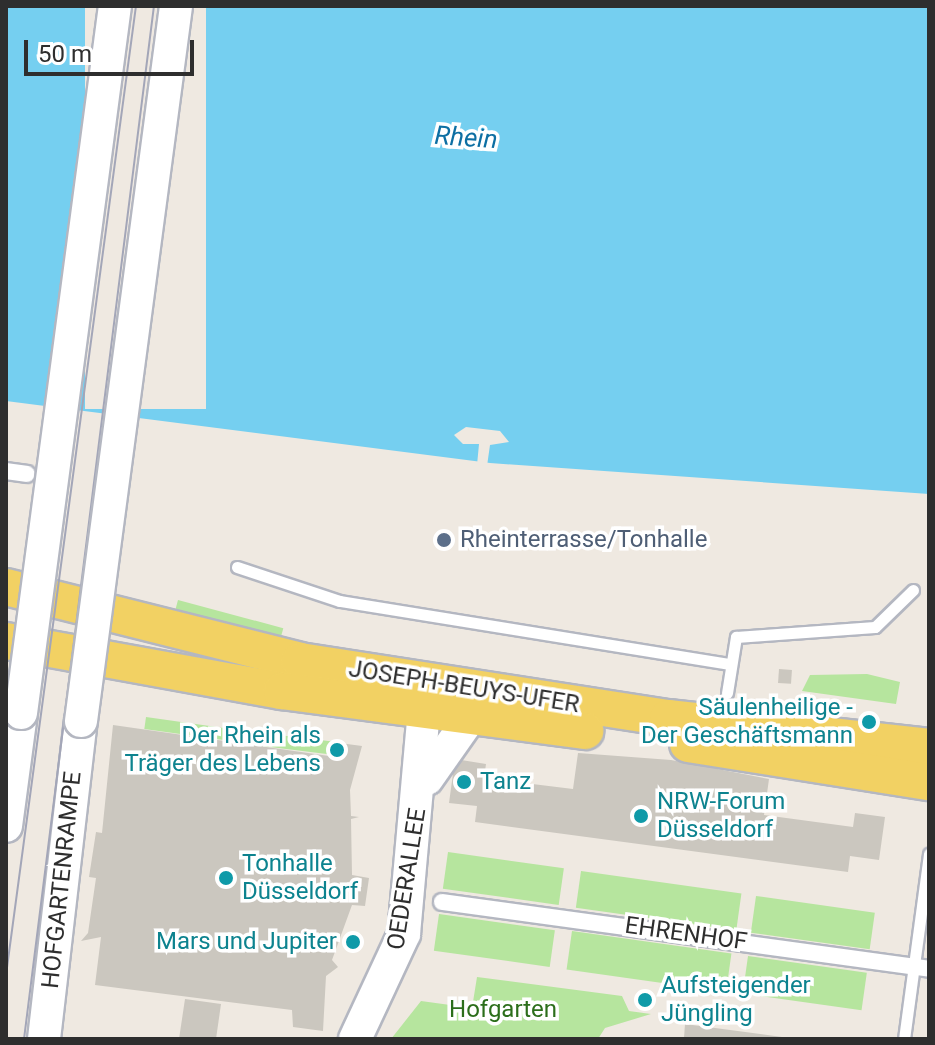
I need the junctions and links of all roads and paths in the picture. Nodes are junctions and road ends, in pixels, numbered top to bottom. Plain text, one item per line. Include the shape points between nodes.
1 (115, 6) edge
2 (176, 6) edge
3 (6, 471) edge
4 (27, 474) dead end
5 (237, 567) dead end
6 (6, 587) edge
7 (913, 590) dead end
8 (6, 602) edge
9 (114, 616) junction
10 (6, 641) edge
11 (731, 664) junction
12 (727, 693) dead end
13 (423, 694) junction
14 (472, 715) junction
15 (929, 747) edge
16 (929, 782) edge
17 (421, 784) junction
18 (6, 826) edge
19 (929, 854) edge
20 (442, 902) dead end
21 (922, 968) edge
22 (44, 1039) edge
23 (355, 1039) edge
24 (904, 1039) edge

1 - 18 main road, bridge
2 - 22 main road, HOFGARTENRAMPE, bridge
3 - 4 street
5 - 11 lane via 340,601
6 - 9 main road, JOSEPH-BEUYS-UFER
7 - 11 lane via 875,627 736,637
8 - 9 main road
9 - 13 main road, JOSEPH-BEUYS-UFER
10 - 13 main road, JOSEPH-BEUYS-UFER
11 - 12 lane
13 - 14 main road, JOSEPH-BEUYS-UFER
13 - 15 main road, JOSEPH-BEUYS-UFER via 556,702
13 - 17 main road, OEDERALLEE
14 - 16 main road, JOSEPH-BEUYS-UFER
14 - 17 main road via 448,741 439,771
17 - 23 main road, OEDERALLEE via 404,934
19 - 21 lane
20 - 21 street, EHRENHOF
21 - 24 lane

